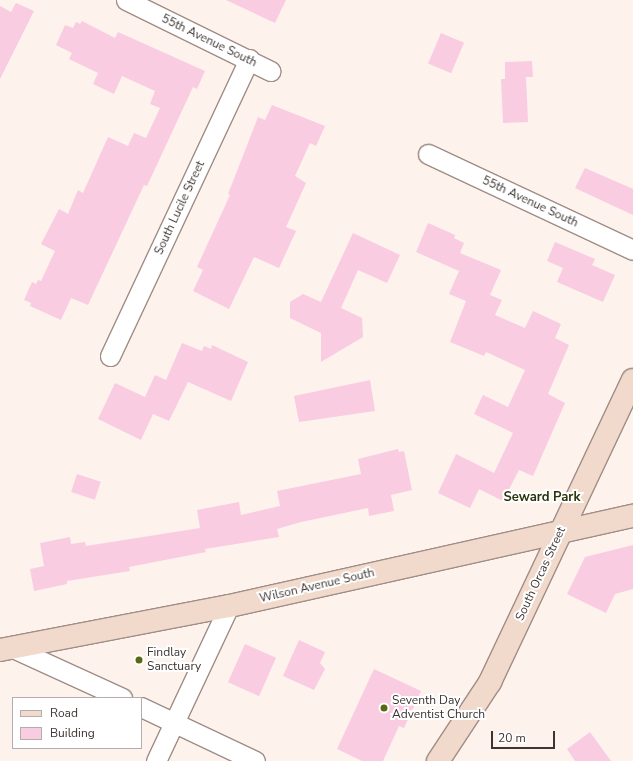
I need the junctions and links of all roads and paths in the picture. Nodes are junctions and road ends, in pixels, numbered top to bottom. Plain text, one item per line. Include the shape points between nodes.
1 (126, 0) edge
2 (249, 59) junction
3 (270, 71) dead end
4 (428, 154) dead end
5 (633, 250) edge
6 (110, 356) dead end
7 (633, 380) edge
8 (633, 516) edge
9 (561, 532) junction
10 (229, 606) junction
11 (7, 649) edge
12 (120, 697) edge
13 (142, 707) edge
14 (174, 722) junction
15 (156, 761) edge
16 (255, 761) edge
17 (438, 761) edge

1 - 2 street, 55th Avenue South
2 - 3 street, 55th Avenue South
2 - 6 street, South Lucile Street
4 - 5 street, 55th Avenue South
7 - 9 main road, South Orcas Street
8 - 9 main road, Wilson Avenue South
9 - 10 main road, Wilson Avenue South
9 - 17 main road, South Orcas Street via 490,682
10 - 11 main road, Wilson Avenue South
10 - 14 street
11 - 12 street
13 - 14 street
14 - 15 street
14 - 16 street

